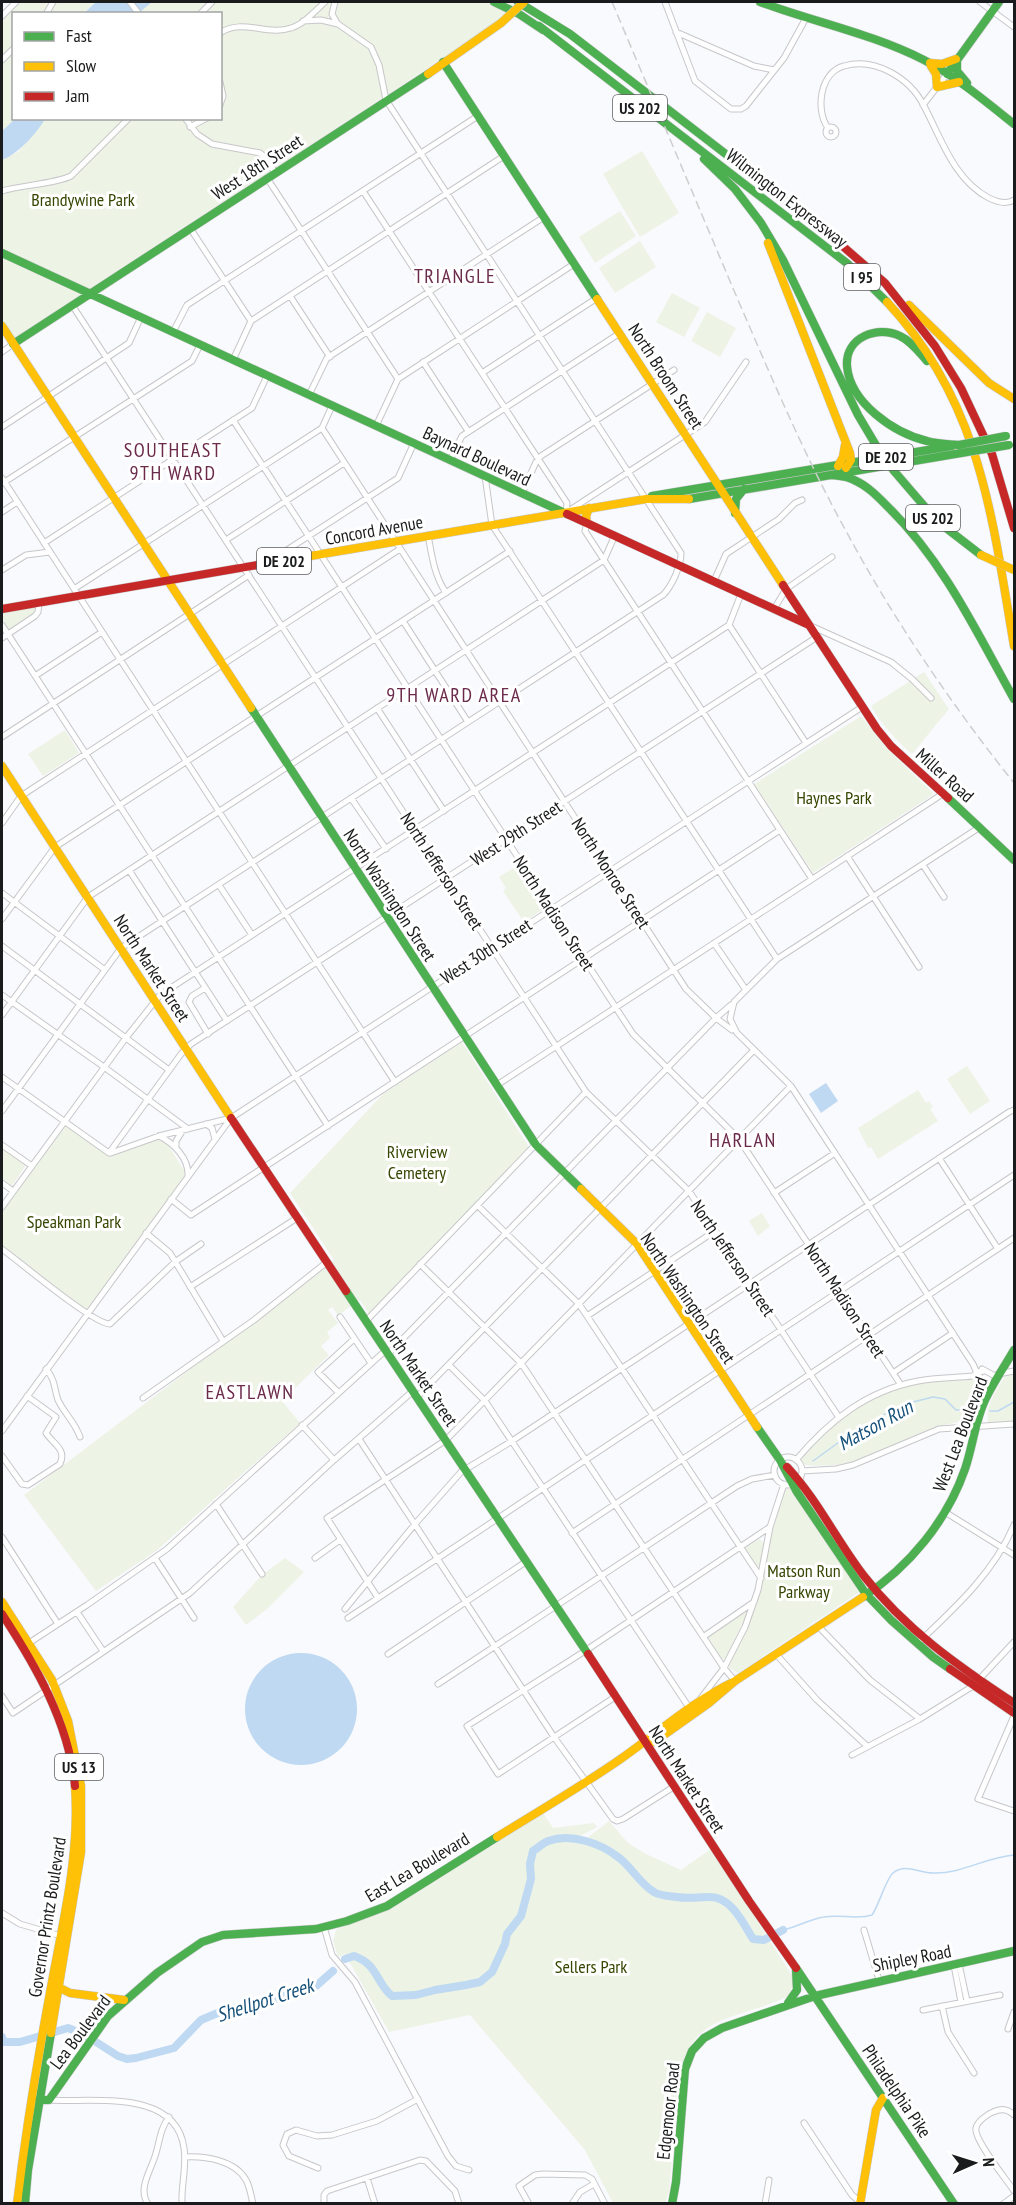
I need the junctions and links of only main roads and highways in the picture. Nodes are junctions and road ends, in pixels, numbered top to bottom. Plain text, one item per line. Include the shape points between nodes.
1 (494, 2) edge
2 (518, 2) edge
3 (524, 2) edge
4 (760, 2) edge
5 (999, 2) edge
6 (539, 26) junction
7 (957, 58) junction
8 (443, 62) junction
9 (928, 62) junction
10 (947, 74) junction
11 (960, 82) junction
12 (971, 91) junction
13 (1014, 124) edge
14 (738, 192) junction
15 (2, 253) edge
16 (885, 283) junction
17 (89, 294) junction
18 (2, 326) edge
19 (13, 344) junction
20 (1014, 399) edge
21 (969, 402) junction
22 (967, 429) junction
23 (842, 431) junction
24 (1012, 441) edge
25 (960, 449) junction
26 (844, 466) junction
27 (816, 474) junction
28 (832, 475) junction
29 (718, 484) junction
30 (744, 489) junction
31 (723, 493) junction
32 (646, 499) junction
33 (1014, 501) edge
34 (589, 508) junction
35 (566, 512) junction
36 (735, 513) junction
37 (587, 523) junction
38 (1014, 528) edge
39 (1014, 570) edge
40 (167, 580) junction
41 (2, 609) edge
42 (810, 626) junction
43 (1014, 646) edge
44 (1014, 699) edge
45 (862, 707) joint
46 (2, 766) edge
47 (1014, 860) edge
48 (1014, 1350) edge
49 (792, 1483) junction
50 (875, 1589) junction
51 (866, 1594) junction
52 (2, 1602) edge
53 (2, 1614) edge
54 (920, 1641) junction
55 (27, 1646) junction
56 (976, 1683) junction
57 (1014, 1703) edge
58 (1014, 1714) edge
59 (645, 1740) junction
60 (63, 1936) junction
61 (1014, 1951) edge
62 (795, 1967) junction
63 (54, 1972) junction
64 (58, 1987) junction
65 (815, 1995) junction
66 (124, 2000) junction
67 (787, 2004) junction
68 (47, 2029) junction
69 (45, 2039) junction
70 (883, 2098) junction
71 (39, 2100) junction
72 (860, 2203) edge
73 (21, 2204) edge
74 (672, 2204) edge
75 (954, 2204) edge

1 - 6 main road, I 95
2 - 16 main road, Wilmington Expressway / I 95 via 570,34 842,244
3 - 8 main road, West 18th Street, bridge via 476,42
4 - 9 main road
5 - 7 main road
6 - 14 main road, US 202 via 710,164
6 - 22 main road, Wilmington Expressway / I 95 via 864,279 927,352
7 - 9 main road
7 - 10 main road
7 - 12 main road via 957,71
8 - 17 main road, West 18th Street
8 - 29 main road, North Broom Street
9 - 10 main road
9 - 11 main road via 936,74 937,87
10 - 11 main road
11 - 12 main road
12 - 13 main road
14 - 23 main road via 770,247
14 - 39 main road, US 202, bridge via 775,245 847,398 880,452 937,521 981,555
15 - 17 main road, Baynard Boulevard
16 - 20 main road via 982,376
16 - 21 main road, Wilmington Expressway / I 95 via 935,346
17 - 19 main road, West 18th Street
17 - 35 main road, Baynard Boulevard
18 - 19 main road, North Washington Street
19 - 40 main road, North Washington Street
21 - 33 main road via 996,452
21 - 38 main road, Wilmington Expressway / I 95 via 998,469
22 - 25 main road via 932,366 907,341 878,331 862,336 853,345 847,363 849,374 875,412 916,438
22 - 43 main road, Wilmington Expressway / I 95 via 986,490
23 - 26 main road
23 - 26 main road via 850,453
24 - 25 main road, DE 202, bridge
25 - 26 main road, DE 202
25 - 28 main road, DE 202
26 - 27 main road, DE 202
26 - 31 main road via 731,487
27 - 28 main road, DE 202
27 - 29 main road, Concord Avenue / DE 202
27 - 30 main road, Concord Avenue / DE 202
28 - 44 main road via 851,478 865,486 927,550
29 - 31 main road, North Broom Street
29 - 32 main road, Concord Avenue / DE 202
30 - 31 main road, Concord Avenue / DE 202
30 - 36 main road via 736,499
31 - 32 main road, Concord Avenue / DE 202 via 681,500
31 - 36 main road, North Broom Street
32 - 34 main road, Concord Avenue / DE 202
34 - 35 main road, Concord Avenue / DE 202
34 - 37 main road
35 - 37 main road, Baynard Boulevard
35 - 40 main road, Concord Avenue / DE 202 via 428,535 398,545
36 - 42 main road, North Broom Street
37 - 42 main road, Baynard Boulevard
40 - 41 main road, Concord Avenue / DE 202
40 - 49 main road, North Washington Street via 536,1145 637,1244
42 - 45 main road, North Broom Street
45 - 47 main road, Miller Road via 887,742
46 - 59 main road, North Market Street
48 - 50 main road, West Lea Boulevard via 989,1391 962,1478 945,1512 915,1553
49 - 50 main road, North Washington Street
49 - 51 main road, North Washington Street
50 - 51 main road, West Lea Boulevard
50 - 54 main road, North Washington Street
51 - 54 main road, North Washington Street
51 - 59 main road, West Lea Boulevard
52 - 55 main road, US 13
53 - 55 main road, Governor Printz Boulevard / US 13
54 - 56 main road, North Washington Street
55 - 60 main road, Governor Printz Boulevard / US 13 via 50,1687 68,1752 77,1813
56 - 57 main road, North Washington Street
56 - 58 main road, North Washington Street
59 - 62 main road, North Market Street
59 - 66 main road, East Lea Boulevard via 387,1906 324,1927 223,1935 202,1942
60 - 63 main road, Governor Printz Boulevard / US 13
60 - 64 main road, Governor Printz Boulevard / US 13
61 - 65 main road, Shipley Road
62 - 65 main road, North Market Street
62 - 67 main road via 796,1990
63 - 64 main road
63 - 68 main road, Governor Printz Boulevard / US 13
64 - 66 main road, Lea Boulevard via 69,1993
64 - 68 main road, Governor Printz Boulevard / US 13
65 - 67 main road, Edgemoor Road
65 - 70 main road, Philadelphia Pike
66 - 71 main road, Lea Boulevard via 98,2029 49,2100
67 - 74 main road, Edgemoor Road via 712,2032 692,2051 684,2074
68 - 69 main road, Governor Printz Boulevard / US 13
69 - 71 main road, Governor Printz Boulevard / US 13
69 - 73 main road, Governor Printz Boulevard / US 13 via 23,2158
70 - 72 main road via 876,2110
70 - 75 main road, Philadelphia Pike
71 - 73 main road, Governor Printz Boulevard / US 13

